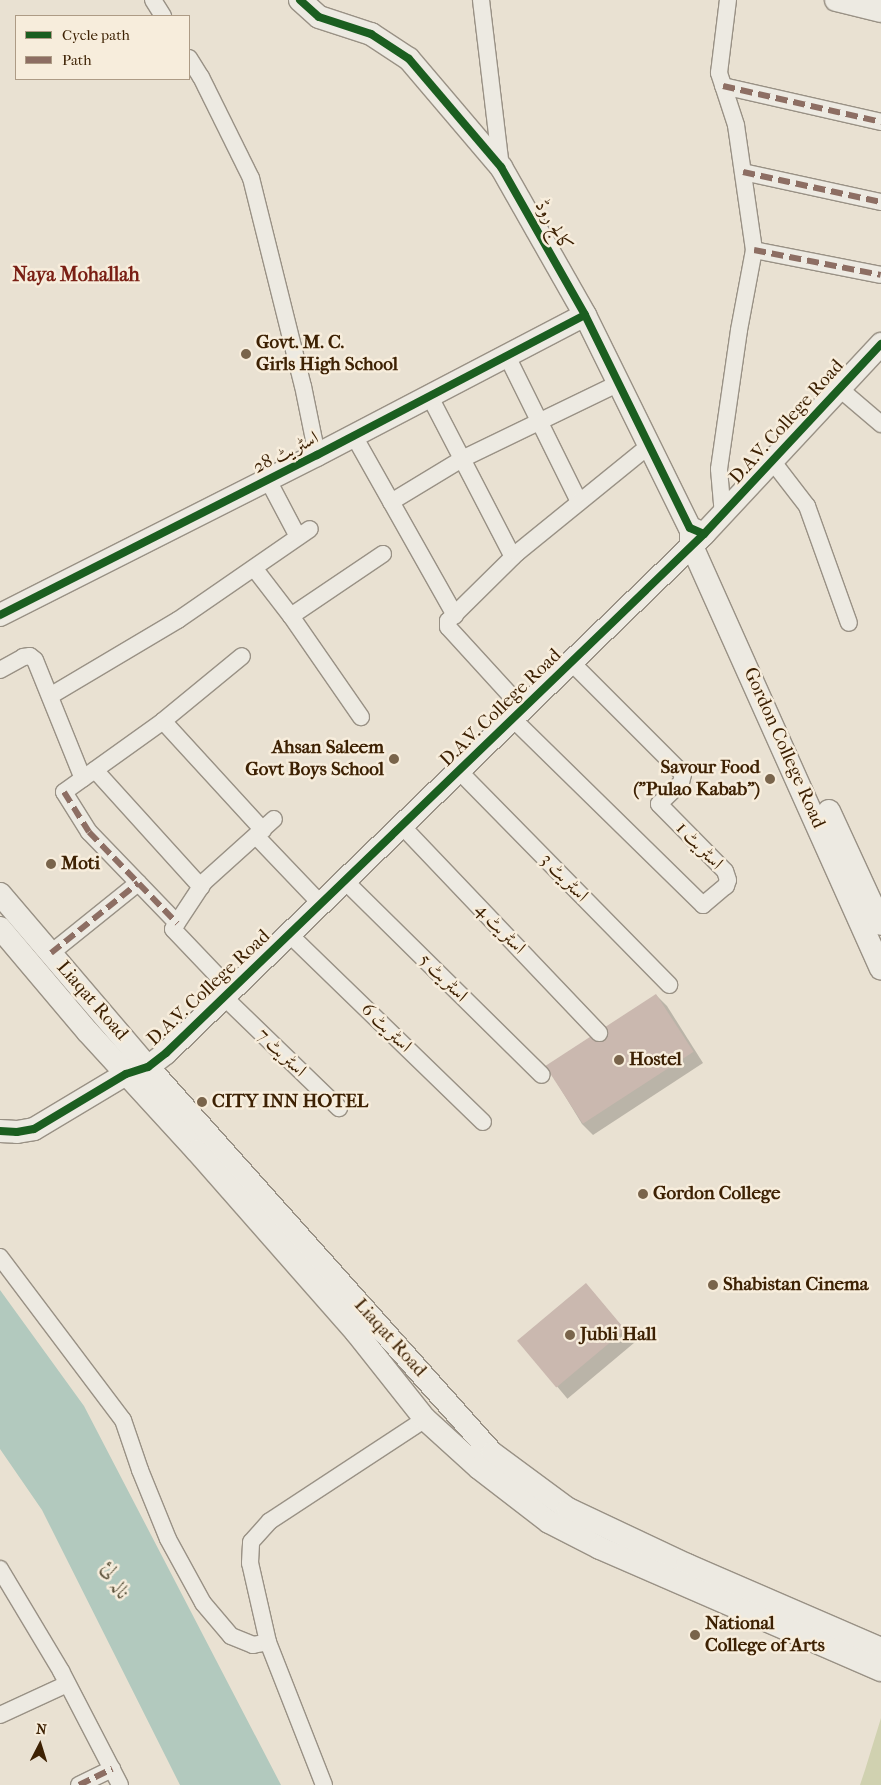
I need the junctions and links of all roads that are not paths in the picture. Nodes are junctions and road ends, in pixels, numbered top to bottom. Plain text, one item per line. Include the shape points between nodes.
1 (153, 0) edge
2 (300, 0) edge
3 (481, 0) edge
4 (728, 0) edge
5 (836, 0) edge
6 (881, 11) edge
7 (162, 15) edge
8 (190, 60) edge
9 (723, 86) junction
10 (881, 122) edge
11 (501, 167) junction
12 (743, 172) junction
13 (881, 202) edge
14 (754, 250) junction
15 (881, 275) edge
16 (585, 315) junction
17 (881, 344) edge
18 (507, 356) junction
19 (619, 383) junction
20 (840, 389) junction
21 (430, 396) junction
22 (539, 422) junction
23 (881, 424) edge
24 (354, 436) junction
25 (650, 445) junction
26 (317, 456) junction
27 (462, 459) junction
28 (773, 462) junction
29 (268, 480) junction
30 (391, 502) junction
31 (579, 502) junction
32 (723, 515) junction
33 (695, 535) junction
34 (383, 554) dead end
35 (513, 557) junction
36 (254, 568) junction
37 (0, 615) edge
38 (291, 616) junction
39 (455, 616) junction
40 (849, 623) dead end
41 (242, 656) dead end
42 (571, 662) junction
43 (0, 670) edge
44 (50, 696) junction
45 (518, 714) junction
46 (361, 717) dead end
47 (163, 721) junction
48 (459, 771) junction
49 (89, 775) junction
50 (402, 826) junction
51 (264, 828) junction
52 (344, 881) junction
53 (138, 883) junction
54 (201, 887) junction
55 (0, 894) edge
56 (875, 894) edge
57 (321, 904) junction
58 (177, 923) junction
59 (881, 924) edge
60 (0, 928) edge
61 (289, 934) junction
62 (51, 953) junction
63 (881, 968) edge
64 (669, 985) dead end
65 (227, 994) junction
66 (599, 1032) dead end
67 (148, 1066) junction
68 (126, 1074) junction
69 (542, 1075) dead end
70 (338, 1108) dead end
71 (483, 1122) dead end
72 (0, 1131) edge
73 (0, 1257) edge
74 (425, 1419) junction
75 (0, 1570) edge
76 (268, 1642) junction
77 (881, 1648) edge
78 (881, 1670) edge
79 (67, 1684) junction
80 (0, 1715) edge
81 (112, 1769) junction
82 (79, 1785) edge
83 (120, 1785) edge
84 (324, 1785) edge

1 - 7 street
2 - 11 street, کالج روڈ via 319,17 371,34 409,59
3 - 11 street
4 - 9 street via 719,73
5 - 6 street
8 - 26 street via 251,178 300,372
9 - 10 street
9 - 12 street via 736,125
11 - 16 street, کالج روڈ
12 - 13 street
12 - 14 street
14 - 15 street
14 - 32 street via 719,469
16 - 18 street, اسٹریٹ 28
16 - 19 street, کالج روڈ
17 - 20 street, D.A.V. College Road
18 - 21 street, اسٹریٹ 28
18 - 22 street
19 - 22 street
19 - 25 street, کالج روڈ
20 - 23 street
20 - 28 street, D.A.V. College Road
21 - 24 street, اسٹریٹ 28
21 - 27 street
22 - 27 street
22 - 31 street
24 - 26 street, اسٹریٹ 28
24 - 30 street
25 - 31 street
25 - 33 street, کالج روڈ
26 - 29 street, اسٹریٹ 28
27 - 30 street
27 - 35 street
28 - 32 street, D.A.V. College Road
28 - 40 street via 807,506
29 - 36 street via 304,533
29 - 37 street, اسٹریٹ 28
30 - 39 street
31 - 35 street
32 - 33 street, D.A.V. College Road
33 - 42 street, D.A.V. College Road
33 - 56 street, Gordon College Road
33 - 63 street, Gordon College Road
34 - 38 street
35 - 39 street
36 - 38 street
36 - 44 street via 178,620
38 - 46 street
39 - 45 street via 448,621 448,627
41 - 47 street
42 - 45 street, D.A.V. College Road
42 - 45 street, اسٹریٹ 1 via 683,774 681,783 659,804 725,871 726,886 702,904
43 - 44 street via 23,656 30,656 35,660
44 - 49 street
45 - 48 street, D.A.V. College Road
47 - 49 street
47 - 51 street
48 - 50 street, D.A.V. College Road
48 - 64 street, اسٹریٹ 3
49 - 53 street via 64,792 89,832
49 - 54 street
50 - 52 street, D.A.V. College Road
50 - 66 street, اسٹریٹ 4
51 - 54 street
51 - 57 street
52 - 57 street, D.A.V. College Road
52 - 69 street, اسٹریٹ 5
53 - 58 street
53 - 62 street
54 - 58 street
55 - 62 street, Liaqat Road
56 - 59 street, Gordon College Road
57 - 61 street, D.A.V. College Road
58 - 65 street, اسٹریٹ 7 via 173,929
60 - 68 street, Liaqat Road
61 - 65 street, D.A.V. College Road
61 - 71 street, اسٹریٹ 6
62 - 67 street, Liaqat Road
65 - 67 street, D.A.V. College Road via 166,1053
65 - 70 street, اسٹریٹ 7
67 - 68 street, D.A.V. College Road
67 - 77 street, Liaqat Road via 492,1453 568,1509 687,1565
68 - 72 street, D.A.V. College Road via 34,1129
68 - 74 street, Liaqat Road via 356,1332
73 - 76 street via 124,1420 168,1539 203,1603 231,1636 253,1644
74 - 76 street via 270,1521 251,1542 250,1563
74 - 78 street, Liaqat Road via 479,1468 550,1522 600,1548
75 - 79 street
76 - 84 street
79 - 80 street
79 - 81 street
81 - 82 street
81 - 83 street

